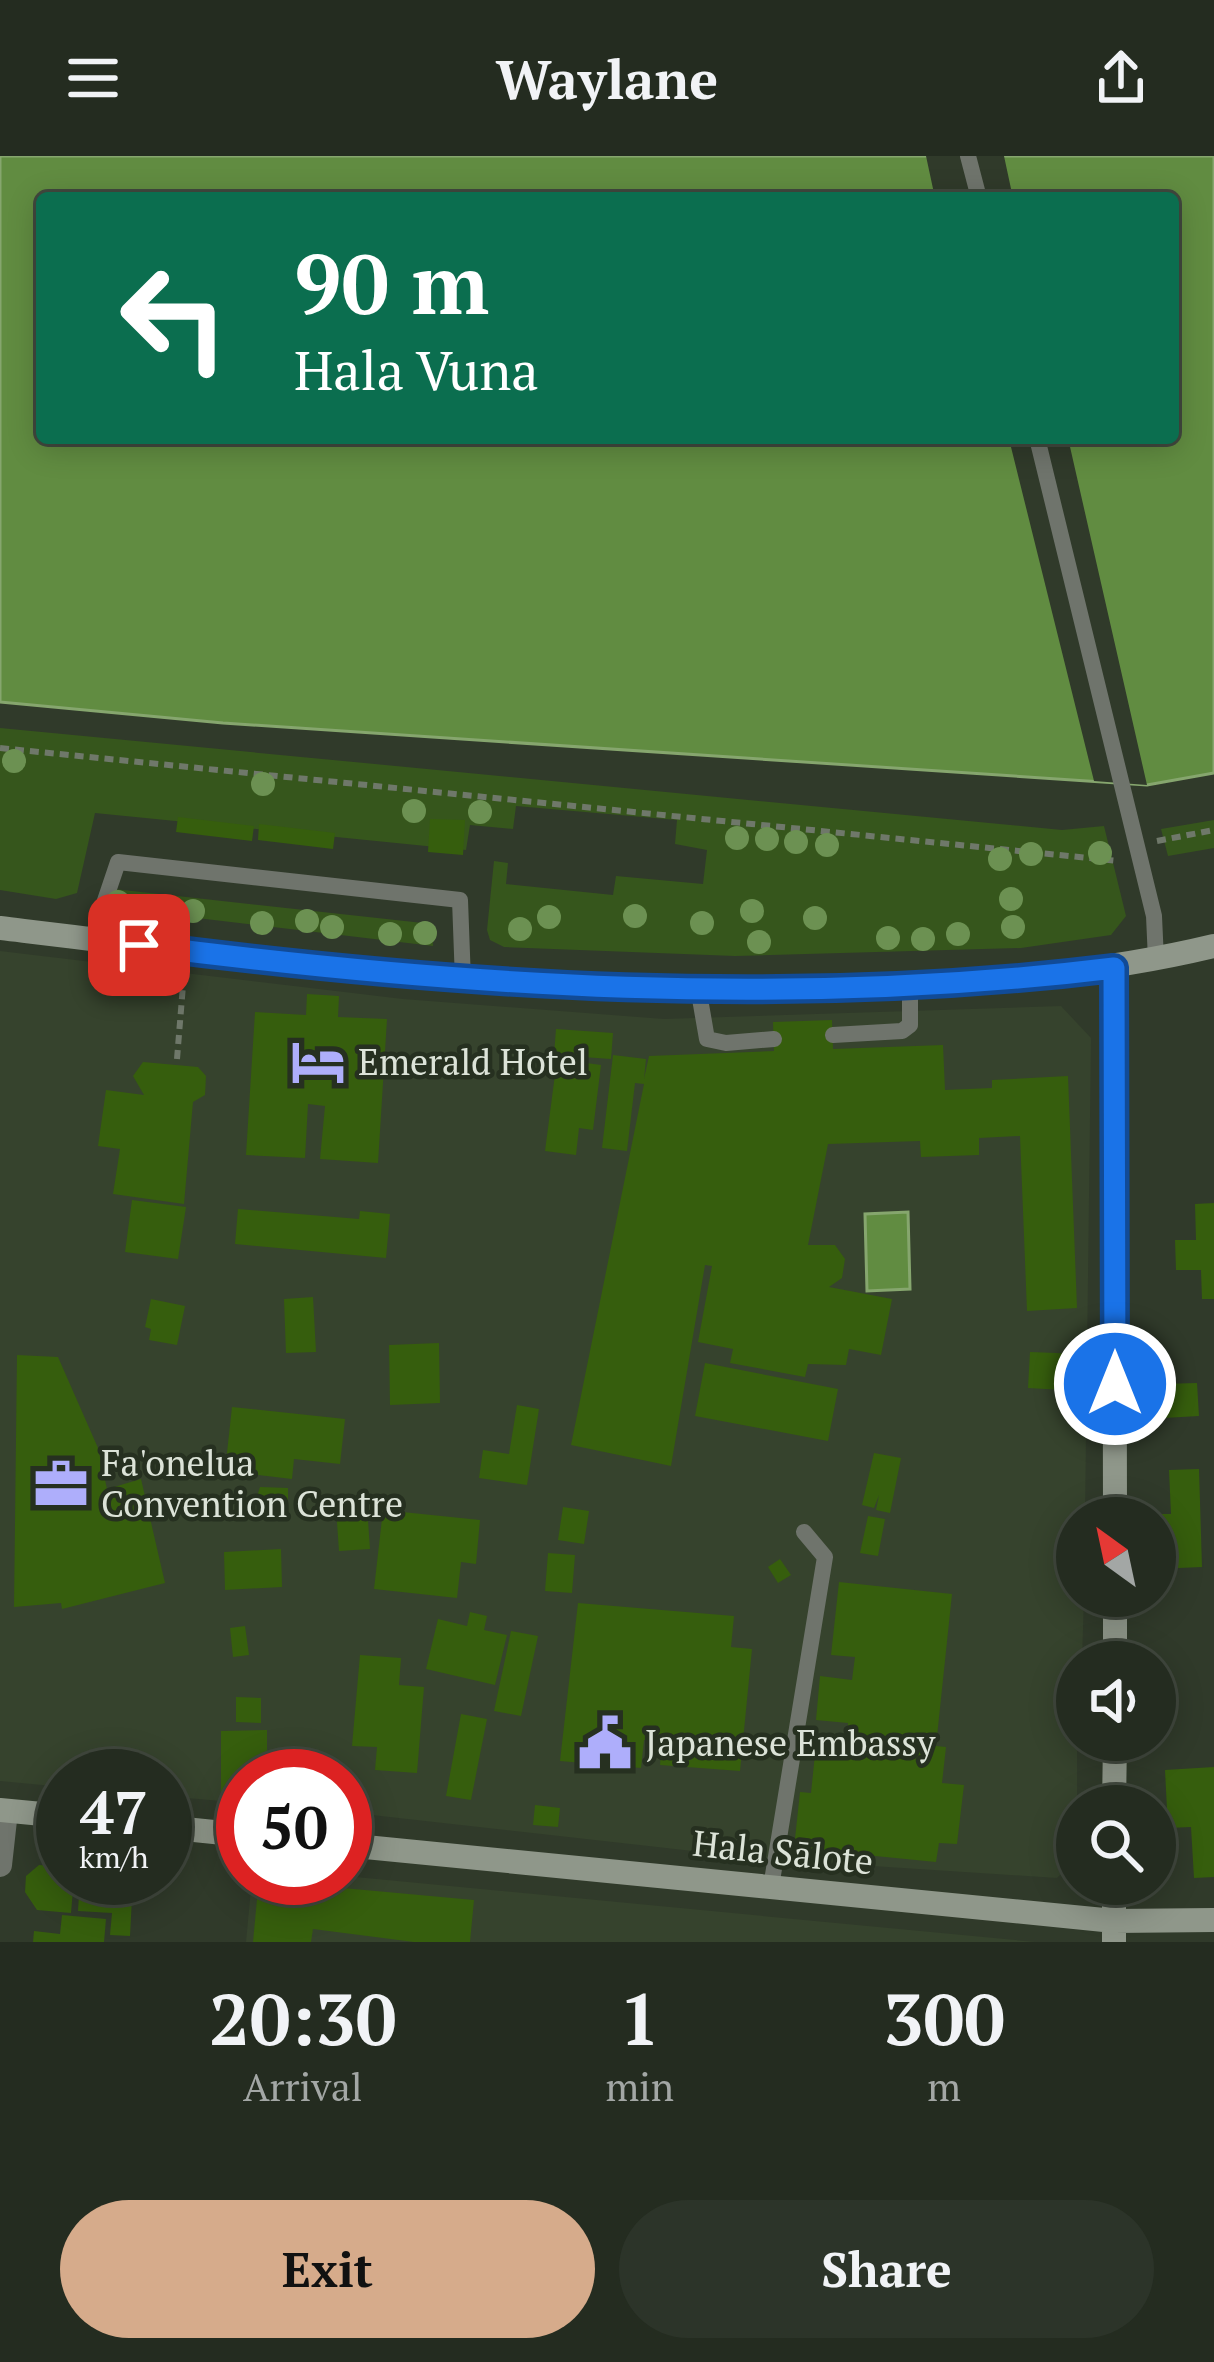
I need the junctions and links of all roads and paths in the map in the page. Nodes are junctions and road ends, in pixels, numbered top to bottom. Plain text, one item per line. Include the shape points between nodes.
1 (968, 156) edge
2 (977, 192) edge
3 (1038, 444) edge
4 (0, 748) edge
5 (1214, 830) edge
6 (1138, 850) junction
7 (0, 928) edge
8 (92, 939) junction
9 (1214, 946) edge
10 (185, 951) junction
11 (1156, 960) junction
12 (1114, 968) junction
13 (464, 981) junction
14 (910, 985) junction
15 (699, 992) junction
16 (833, 1035) dead end
17 (774, 1039) dead end
18 (177, 1059) dead end
19 (1115, 1497) edge
20 (804, 1532) dead end
21 (3, 1810) edge
22 (36, 1813) edge
23 (372, 1848) edge
24 (0, 1865) edge
25 (771, 1887) junction
26 (1214, 1920) edge
27 (1114, 1931) edge

1 - 2 lane
3 - 6 lane
4 - 6 path via 1116,862
5 - 6 path
6 - 11 lane
7 - 8 main road
8 - 10 main road
8 - 13 lane via 118,862 460,900
9 - 11 main road
10 - 13 main road
10 - 18 path
11 - 12 main road
12 - 14 main road
12 - 19 main road
13 - 15 main road
14 - 15 main road
14 - 16 lane via 910,1025 902,1031
15 - 17 lane via 707,1039
20 - 25 lane via 825,1557
21 - 22 main road
21 - 24 street
23 - 25 main road, Hala Sālote
25 - 27 main road, Hala Sālote
26 - 27 main road, Hala Sālote

